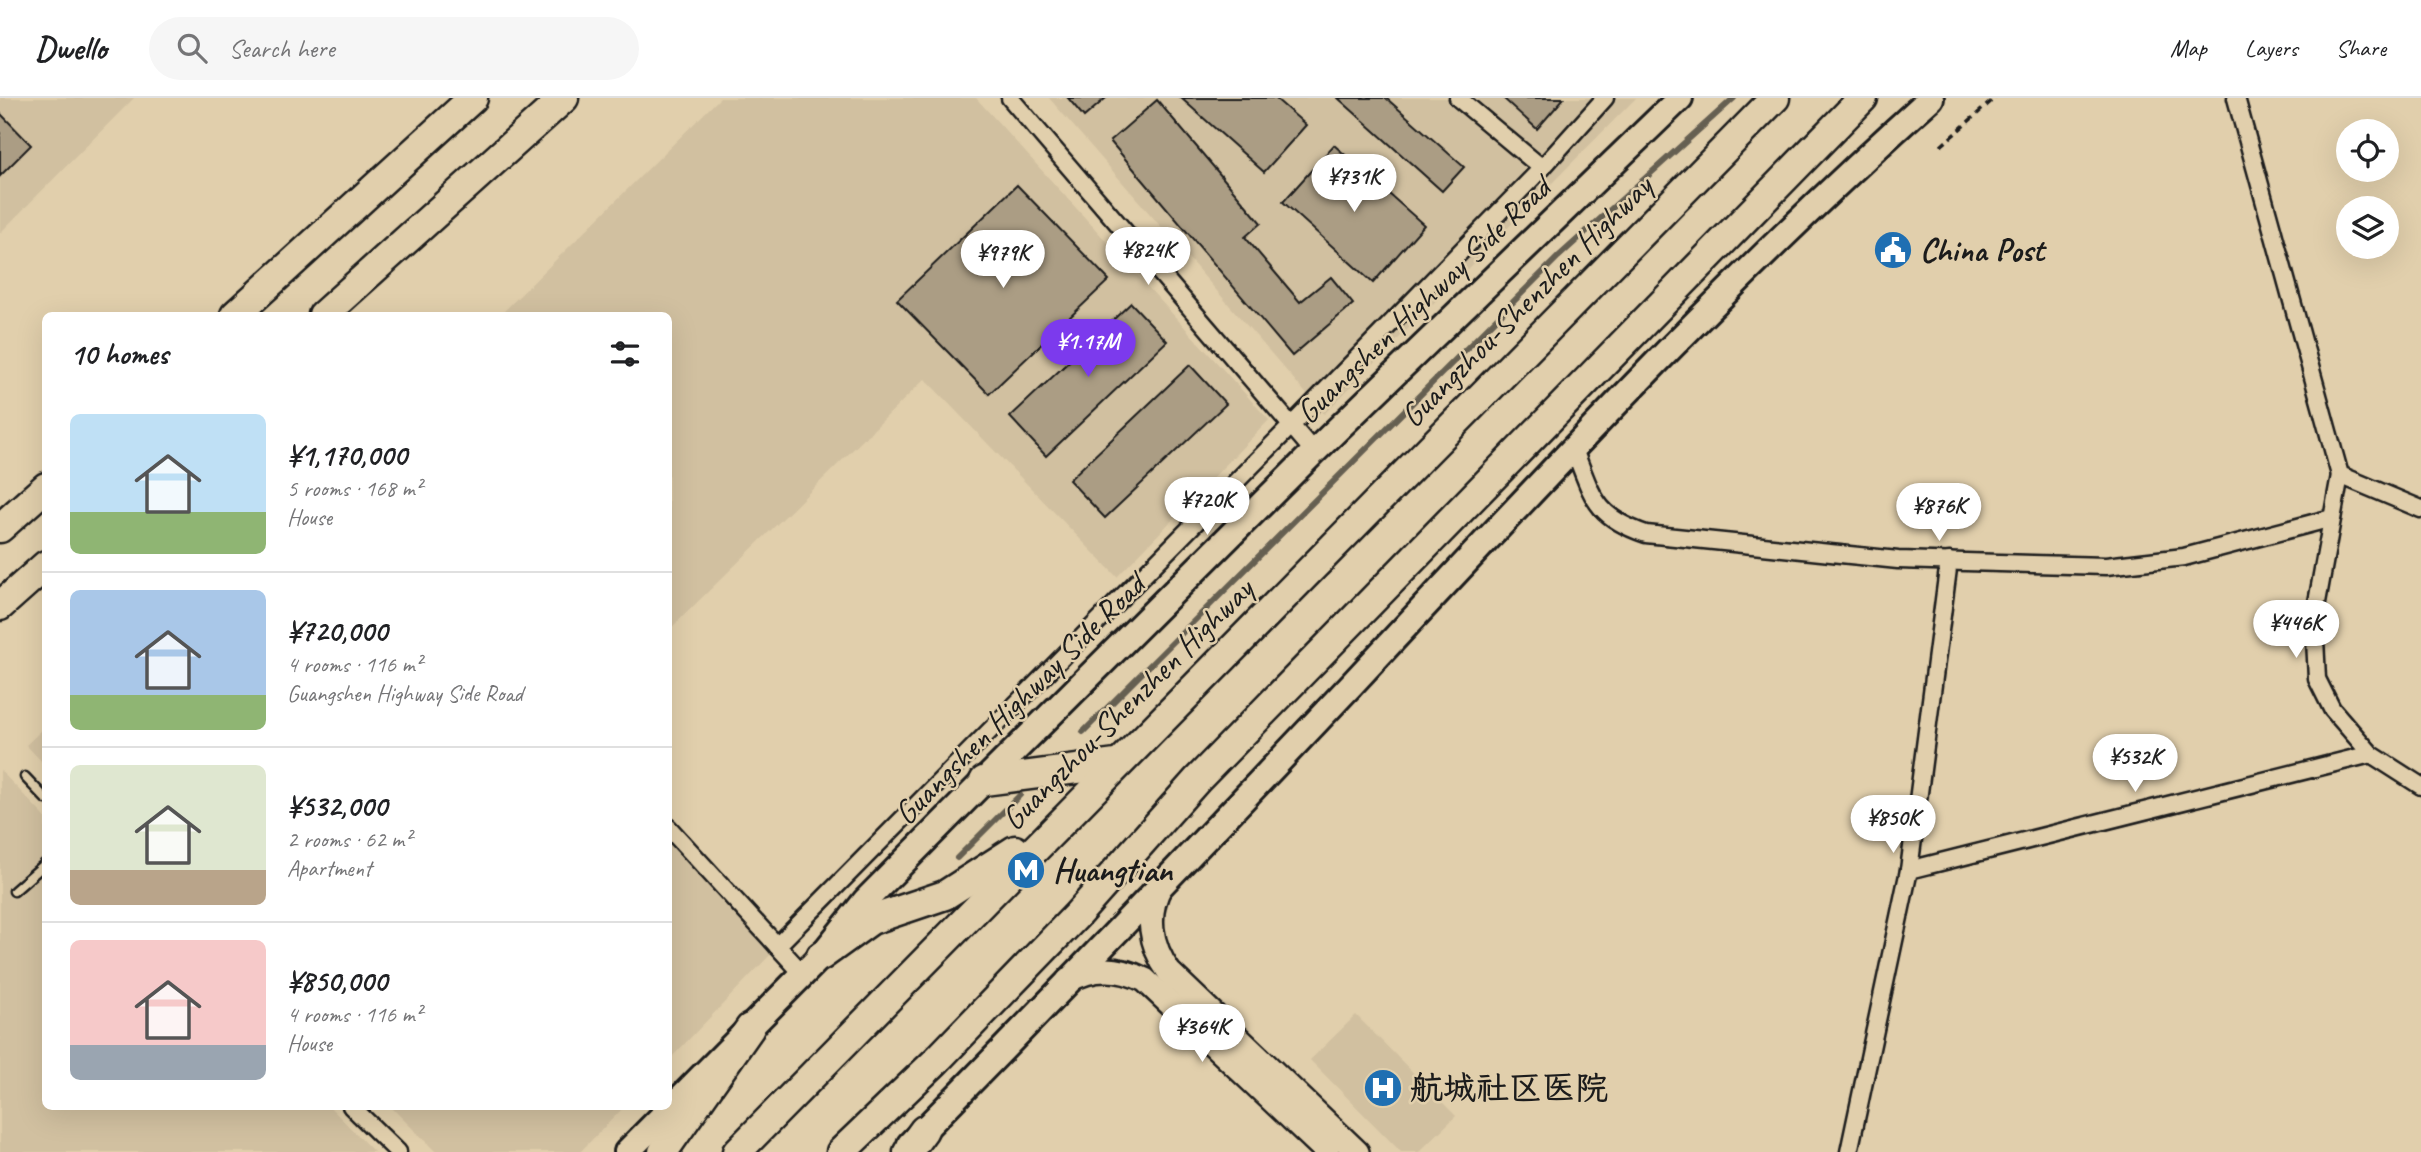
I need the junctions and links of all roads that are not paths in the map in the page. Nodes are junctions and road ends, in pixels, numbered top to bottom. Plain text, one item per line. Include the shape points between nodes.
1 (564, 98) edge
2 (1010, 98) edge
3 (1458, 98) edge
4 (1605, 98) edge
5 (1680, 98) edge
6 (1775, 98) edge
7 (1863, 98) edge
8 (1931, 98) edge
9 (2236, 98) edge
10 (467, 103) edge
11 (1542, 168) junction
12 (238, 312) edge
13 (326, 312) edge
14 (1291, 426) junction
15 (1573, 447) junction
16 (1314, 452) junction
17 (2340, 475) junction
18 (42, 491) edge
19 (2421, 509) edge
20 (2332, 518) junction
21 (0, 528) edge
22 (1949, 561) junction
23 (42, 569) edge
24 (0, 606) edge
25 (2371, 754) junction
26 (1116, 764) junction
27 (25, 777) dead end
28 (984, 781) junction
29 (2421, 786) edge
30 (42, 795) edge
31 (1074, 807) junction
32 (672, 831) edge
33 (42, 866) edge
34 (1909, 870) junction
35 (1162, 883) junction
36 (14, 891) dead end
37 (777, 946) junction
38 (812, 965) junction
39 (1068, 981) junction
40 (750, 1028) junction
41 (672, 1107) edge
42 (355, 1110) edge
43 (669, 1110) edge
44 (912, 1145) edge
45 (843, 1151) edge
46 (398, 1152) edge
47 (627, 1152) edge
48 (663, 1152) edge
49 (737, 1152) edge
50 (1327, 1152) edge
51 (1357, 1152) edge
52 (1849, 1152) edge

1 - 13 highway
2 - 14 street
3 - 11 street
4 - 11 street
5 - 16 main road, Guangshen Highway Side Road
6 - 26 highway, Guangzhou-Shenzhen Highway
7 - 45 highway via 1207,769 1077,915
8 - 15 main road via 1728,290
9 - 17 street
10 - 12 highway
11 - 14 street
14 - 16 street
14 - 37 street
15 - 22 street via 1595,500 1608,517 1646,534 1898,560
15 - 35 main road
16 - 28 main road, Guangshen Highway Side Road
17 - 19 street
17 - 20 street
18 - 21 highway
20 - 22 street via 2184,557 2106,566
20 - 25 street via 2314,619 2317,679 2332,709
22 - 34 street
23 - 24 highway
25 - 29 street
25 - 34 street
26 - 28 highway
26 - 31 highway, Guangzhou-Shenzhen Highway
27 - 30 lane
28 - 38 main road, Guangshen Highway Side Road via 865,901
31 - 38 highway via 960,887 871,920
31 - 49 highway, Guangzhou-Shenzhen Highway
32 - 37 street
33 - 36 lane
34 - 52 street
35 - 39 main road
35 - 51 street via 1152,904 1150,924 1169,972
37 - 38 street
38 - 40 main road, Guangshen Highway Side Road
39 - 44 main road
39 - 50 street via 1100,970 1145,980
40 - 41 main road, Guangshen Highway Side Road
40 - 48 highway
42 - 46 street
43 - 47 main road, Guangshen Highway Side Road

